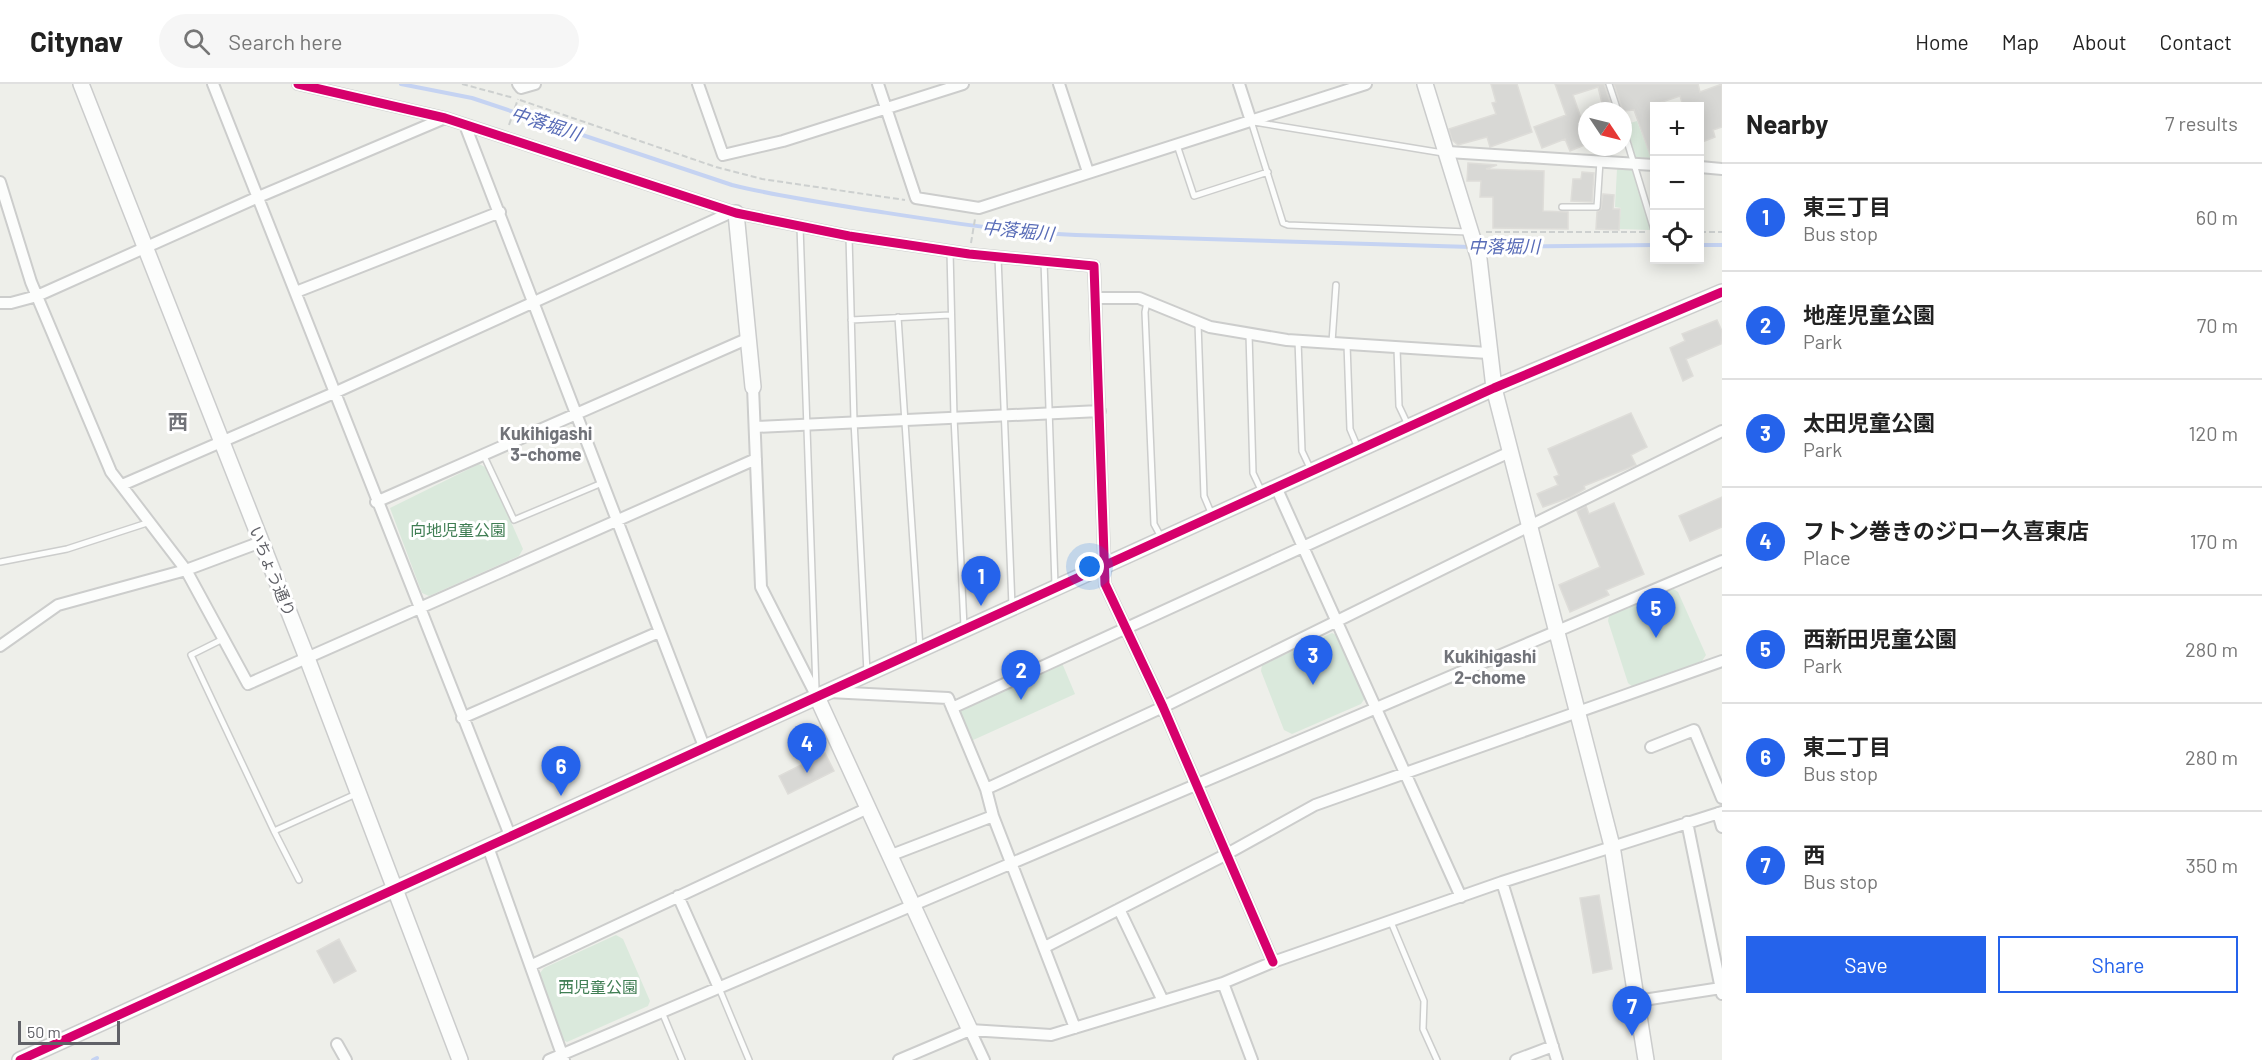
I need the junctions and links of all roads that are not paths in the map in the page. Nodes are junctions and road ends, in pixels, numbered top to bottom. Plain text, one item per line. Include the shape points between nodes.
1 (81, 84) edge
2 (213, 84) edge
3 (297, 84) edge
4 (518, 84) edge
5 (535, 84) edge
6 (698, 84) edge
7 (878, 84) edge
8 (963, 84) edge
9 (1059, 84) edge
10 (1239, 84) edge
11 (1366, 84) edge
12 (1425, 84) edge
13 (1609, 84) edge
14 (1615, 102) edge
15 (886, 109) junction
16 (445, 118) junction
17 (1251, 121) junction
18 (465, 125) junction
19 (1177, 145) junction
20 (1448, 153) junction
21 (1632, 156) edge
22 (1600, 161) junction
23 (1634, 164) junction
24 (1650, 165) edge
25 (1704, 167) edge
26 (1722, 168) edge
27 (1088, 172) junction
28 (1268, 172) junction
29 (0, 182) edge
30 (256, 198) junction
31 (1562, 207) dead end
32 (500, 212) junction
33 (734, 212) junction
34 (1650, 218) edge
35 (800, 226) junction
36 (1473, 234) junction
37 (849, 236) junction
38 (146, 247) junction
39 (950, 251) junction
40 (998, 257) junction
41 (1044, 260) junction
42 (1336, 285) dead end
43 (296, 292) junction
44 (1722, 292) edge
45 (37, 296) junction
46 (1095, 298) junction
47 (1148, 300) junction
48 (0, 303) edge
49 (534, 303) junction
50 (950, 315) junction
51 (898, 317) junction
52 (851, 320) junction
53 (1198, 323) junction
54 (1249, 334) junction
55 (748, 338) junction
56 (1298, 340) junction
57 (1332, 342) junction
58 (1347, 344) junction
59 (1397, 348) junction
60 (1488, 353) junction
61 (753, 387) joint
62 (1494, 388) junction
63 (334, 393) junction
64 (1100, 411) junction
65 (576, 412) junction
66 (1050, 413) junction
67 (1003, 415) junction
68 (954, 417) junction
69 (903, 418) junction
70 (854, 421) junction
71 (808, 424) junction
72 (755, 427) junction
73 (1409, 427) junction
74 (1722, 431) edge
75 (222, 442) junction
76 (1359, 450) junction
77 (1510, 452) junction
78 (483, 454) junction
79 (756, 459) junction
80 (1311, 471) junction
81 (602, 483) junction
82 (122, 485) junction
83 (1269, 490) junction
84 (376, 502) junction
85 (1213, 516) junction
86 (151, 521) junction
87 (616, 521) junction
88 (1530, 526) junction
89 (1162, 539) junction
90 (261, 542) junction
91 (1304, 547) junction
92 (1722, 561) edge
93 (0, 562) edge
94 (1104, 566) junction
95 (186, 570) junction
96 (1055, 588) junction
97 (1012, 607) junction
98 (419, 609) junction
99 (1338, 621) junction
100 (1126, 628) junction
101 (964, 629) junction
102 (1557, 630) junction
103 (659, 632) junction
104 (223, 639) junction
105 (0, 646) edge
106 (920, 649) junction
107 (307, 658) junction
108 (1722, 661) edge
109 (867, 673) junction
110 (821, 694) junction
111 (1163, 707) junction
112 (952, 708) junction
113 (1376, 708) junction
114 (1578, 713) junction
115 (462, 718) junction
116 (1651, 747) dead end
117 (705, 749) junction
118 (1406, 775) junction
119 (1194, 785) junction
120 (986, 789) junction
121 (357, 794) junction
122 (1722, 798) edge
123 (868, 808) junction
124 (1720, 813) edge
125 (993, 816) junction
126 (1687, 822) junction
127 (1722, 827) edge
128 (274, 831) junction
129 (510, 838) junction
130 (1612, 846) junction
131 (488, 847) junction
132 (1225, 855) junction
133 (889, 856) junction
134 (1013, 863) junction
135 (299, 880) dead end
136 (1502, 882) junction
137 (395, 888) junction
138 (678, 896) junction
139 (1461, 897) junction
140 (913, 907) junction
141 (1119, 909) junction
142 (1391, 922) junction
143 (1722, 932) edge
144 (1710, 935) junction
145 (1045, 947) junction
146 (1273, 962) junction
147 (532, 965) junction
148 (1223, 983) junction
149 (719, 988) junction
150 (1721, 991) edge
151 (1162, 1001) junction
152 (1637, 1001) junction
153 (662, 1012) junction
154 (1075, 1028) junction
155 (970, 1030) junction
156 (337, 1044) dead end
157 (1553, 1046) junction
158 (563, 1057) edge
159 (20, 1060) edge
160 (346, 1060) edge
161 (460, 1060) edge
162 (549, 1060) edge
163 (682, 1060) edge
164 (749, 1060) edge
165 (900, 1060) edge
166 (984, 1060) edge
167 (1252, 1060) edge
168 (1437, 1060) edge
169 (1516, 1060) edge
170 (1557, 1060) edge
171 (1646, 1060) edge

1 - 38 street, いちょう通り
2 - 30 street
3 - 16 street
4 - 5 street via 521,88
6 - 15 street via 723,155
7 - 15 street
8 - 15 street
9 - 27 street
10 - 17 street
11 - 17 street
12 - 20 street
13 - 14 lane
15 - 27 street via 916,198 979,208
16 - 18 street
16 - 30 street
17 - 19 street
17 - 20 lane
17 - 28 lane
18 - 32 street
18 - 33 street
19 - 27 street
19 - 28 lane via 1194,195
20 - 22 street
20 - 36 street
21 - 23 lane
22 - 23 street
22 - 31 lane via 1597,207
23 - 24 street
23 - 34 lane
25 - 26 street
28 - 36 lane via 1283,223 1288,225
29 - 45 street
30 - 38 street
30 - 43 street
32 - 43 street
32 - 49 street
33 - 35 street
33 - 49 street
33 - 55 street
35 - 37 street
35 - 71 lane
36 - 60 street
37 - 39 street
37 - 52 lane
38 - 45 street
38 - 75 street, いちょう通り
39 - 40 street
39 - 50 lane
40 - 41 street
40 - 67 lane
41 - 46 street via 1094,266
41 - 66 lane
42 - 57 lane
43 - 63 street
44 - 62 street
45 - 48 street
45 - 82 street via 111,472
46 - 47 street
46 - 64 street
47 - 53 street
47 - 89 lane via 1145,312 1155,524
49 - 63 street
49 - 65 street
50 - 51 lane
50 - 68 lane
51 - 52 lane
51 - 69 lane
52 - 70 lane
53 - 54 street
53 - 85 lane via 1204,496
54 - 56 street
54 - 83 lane via 1253,473
55 - 61 street
55 - 65 street
56 - 57 street
56 - 80 lane via 1302,452
57 - 58 street
58 - 59 street
58 - 76 lane via 1350,429
59 - 60 street
59 - 73 lane via 1399,406
60 - 62 street
61 - 72 street
62 - 73 street
62 - 77 street
63 - 75 street
63 - 84 street
64 - 66 street
64 - 94 street
65 - 78 street
65 - 81 street
66 - 67 street
66 - 96 lane
67 - 68 street
67 - 97 lane
68 - 69 street
68 - 101 lane
69 - 70 street
69 - 106 lane
70 - 71 street
70 - 109 lane
71 - 72 street
71 - 110 lane
72 - 79 street
73 - 76 street
74 - 88 street
75 - 82 street
75 - 90 street, いちょう通り
76 - 80 street
77 - 88 street
77 - 91 street
78 - 81 lane via 514,520
78 - 84 street
79 - 87 street
79 - 110 street via 761,587
80 - 83 street
81 - 87 street
82 - 86 street
83 - 85 street
83 - 91 street
84 - 98 street
85 - 89 street
86 - 93 lane via 67,549
86 - 95 street
87 - 98 street
87 - 103 street
88 - 99 street
88 - 102 street
89 - 94 street
90 - 95 street
90 - 107 street, いちょう通り
91 - 99 street
91 - 100 street
92 - 102 street
94 - 96 street
94 - 100 street via 1106,589
95 - 104 street
95 - 105 street via 58,605
96 - 97 street
97 - 101 street
98 - 107 street
98 - 115 street
99 - 111 street
99 - 113 street
100 - 111 street
100 - 112 street
101 - 106 street
102 - 113 street
102 - 114 street
103 - 115 street
103 - 117 street
104 - 107 street via 248,684
104 - 128 lane via 191,655
106 - 109 street
107 - 121 street, いちょう通り
108 - 114 street
109 - 110 street
110 - 112 street via 948,698
110 - 117 street
110 - 123 street
111 - 119 street
111 - 120 street
112 - 120 street
113 - 118 street
113 - 119 street
114 - 118 street
114 - 130 street
115 - 129 street
116 - 122 street via 1694,730
117 - 129 street
118 - 132 street via 1315,805
118 - 139 street
119 - 132 street
119 - 134 street
120 - 125 street
121 - 128 lane
121 - 137 street, いちょう通り
123 - 133 street
123 - 138 street
124 - 126 street
124 - 127 street
125 - 133 street
125 - 134 street
126 - 130 street
126 - 144 street
128 - 135 lane
129 - 131 street
130 - 136 street
130 - 152 street
131 - 137 street
131 - 147 street
132 - 141 street
132 - 146 street
133 - 140 street
134 - 140 street
134 - 145 street
136 - 139 street
136 - 157 street
137 - 159 street
137 - 161 street, いちょう通り
138 - 147 street
138 - 149 street
139 - 142 street
140 - 149 street
140 - 155 street
141 - 145 street
141 - 151 street
142 - 146 street
142 - 168 lane via 1424,1000 1423,1029
143 - 144 street
144 - 150 street
145 - 154 street
146 - 148 street
147 - 158 street
148 - 151 street
148 - 167 street
149 - 153 street
149 - 164 lane
150 - 152 street
151 - 154 street
152 - 171 street
153 - 158 street
153 - 163 lane
154 - 155 street via 1051,1035
155 - 165 street
155 - 166 street
156 - 160 street
157 - 169 street
157 - 170 street
158 - 162 street

